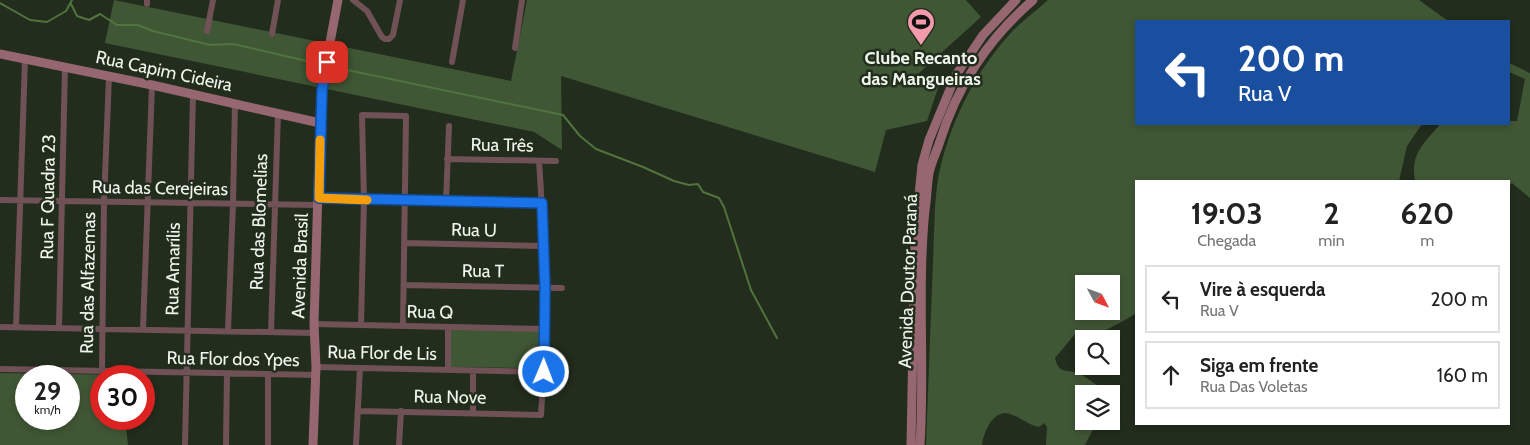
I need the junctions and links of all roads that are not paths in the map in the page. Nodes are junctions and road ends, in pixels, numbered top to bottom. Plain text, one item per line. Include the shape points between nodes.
1 (213, 0) edge
2 (278, 0) edge
3 (338, 0) edge
4 (353, 0) edge
5 (400, 0) edge
6 (463, 0) edge
7 (522, 0) edge
8 (1016, 0) edge
9 (1033, 0) edge
10 (207, 30) dead end
11 (272, 34) dead end
12 (515, 48) dead end
13 (0, 54) edge
14 (25, 59) junction
15 (452, 62) dead end
16 (65, 67) junction
17 (109, 76) junction
18 (152, 85) junction
19 (193, 94) junction
20 (235, 103) junction
21 (278, 113) junction
22 (320, 123) junction
23 (449, 126) dead end
24 (447, 159) junction
25 (539, 161) junction
26 (556, 161) dead end
27 (0, 200) edge
28 (20, 200) junction
29 (63, 200) junction
30 (364, 200) junction
31 (406, 201) junction
32 (104, 202) junction
33 (148, 202) junction
34 (319, 202) junction
35 (446, 202) junction
36 (190, 203) junction
37 (542, 203) junction
38 (233, 204) junction
39 (274, 205) junction
40 (404, 243) junction
41 (542, 246) junction
42 (404, 285) junction
43 (545, 288) junction
44 (562, 288) dead end
45 (361, 325) junction
46 (403, 326) junction
47 (0, 327) edge
48 (16, 327) junction
49 (448, 327) junction
50 (60, 328) junction
51 (102, 328) junction
52 (143, 329) junction
53 (314, 329) junction
54 (545, 329) junction
55 (187, 330) junction
56 (228, 331) junction
57 (271, 332) junction
58 (102, 365) edge
59 (360, 368) junction
60 (0, 369) edge
61 (448, 370) junction
62 (316, 371) junction
63 (473, 371) junction
64 (90, 372) edge
65 (544, 372) junction
66 (155, 373) edge
67 (186, 373) junction
68 (227, 374) junction
69 (268, 374) junction
70 (358, 411) junction
71 (401, 411) junction
72 (473, 413) junction
73 (185, 445) edge
74 (226, 445) edge
75 (268, 445) edge
76 (313, 445) edge
77 (356, 445) edge
78 (399, 445) edge
79 (911, 445) edge
80 (920, 445) edge

1 - 10 street
2 - 11 street
3 - 22 main road, Avenida Brasil via 322,90
4 - 5 street via 367,10 385,40 394,30
6 - 15 street
7 - 12 street
8 - 79 main road, Avenida Doutor Paraná via 984,35 956,75 922,165 915,235
9 - 80 main road, Avenida Doutor Paraná via 995,37 972,68 957,97 930,172 922,241
13 - 14 main road, Rua Capim Cideira
14 - 16 main road, Rua Capim Cideira
14 - 28 street
16 - 17 main road, Rua Capim Cideira
16 - 29 street, Rua F Quadra 23
17 - 18 main road, Rua Capim Cideira
17 - 32 street, Rua das Alfazemas
18 - 19 main road, Rua Capim Cideira
18 - 33 street
19 - 20 main road, Rua Capim Cideira
19 - 36 street, Rua Amarílis
20 - 21 main road, Rua Capim Cideira
20 - 38 street
21 - 22 main road, Rua Capim Cideira
21 - 39 street, Rua das Blomelias
22 - 34 main road, Avenida Brasil
23 - 24 street
24 - 25 street, Rua Três
24 - 35 street
25 - 26 street, Rua Três
25 - 37 street
27 - 28 street, Rua das Cerejeiras
28 - 29 street, Rua das Cerejeiras
28 - 48 street
29 - 32 street, Rua das Cerejeiras
29 - 50 street, Rua F Quadra 23
30 - 31 street, Rua das Cerejeiras
30 - 31 street via 362,114 406,116
30 - 34 street, Rua das Cerejeiras
30 - 45 street
31 - 35 street, Rua das Cerejeiras
31 - 40 street
32 - 33 street, Rua das Cerejeiras
32 - 51 street, Rua das Alfazemas
33 - 36 street, Rua das Cerejeiras
33 - 52 street
34 - 39 street, Rua das Cerejeiras
34 - 53 main road, Avenida Brasil
35 - 37 street, Rua das Cerejeiras
36 - 38 street, Rua das Cerejeiras
36 - 55 street, Rua Amarílis
37 - 41 street
38 - 39 street, Rua das Cerejeiras
38 - 56 street
39 - 57 street, Rua das Blomelias
40 - 41 street, Rua U
40 - 42 street
41 - 43 street
42 - 43 street, Rua T
42 - 46 street
43 - 44 street, Rua T
43 - 54 street
45 - 46 street, Rua Q
45 - 53 street, Rua Q
46 - 49 street, Rua Q
47 - 48 street, Rua Q
48 - 50 street, Rua Q
49 - 54 street, Rua Q
49 - 61 street
50 - 51 street, Rua Q
51 - 52 street, Rua Q
51 - 58 street, Rua das Alfazemas
52 - 55 street, Rua Q
53 - 57 street, Rua Q
53 - 62 main road, Avenida Brasil
54 - 65 street
55 - 56 street, Rua Q
55 - 67 street, Rua Amarílis
56 - 57 street, Rua Q
59 - 61 street, Rua Flor de Lis
59 - 62 street, Rua Flor de Lis
59 - 70 street
60 - 64 street, Rua Flor dos Ypes
61 - 63 street, Rua Flor de Lis
62 - 69 street, Rua Flor dos Ypes
62 - 76 main road, Avenida Brasil
63 - 65 street, Rua Flor de Lis
63 - 72 street
65 - 72 street, Rua Nove via 541,415
66 - 67 street, Rua Flor dos Ypes
67 - 68 street, Rua Flor dos Ypes
67 - 73 street, Rua Amarílis
68 - 69 street, Rua Flor dos Ypes
68 - 74 street
69 - 75 street
70 - 71 street, Rua Nove
70 - 77 street
71 - 72 street, Rua Nove
71 - 78 street

